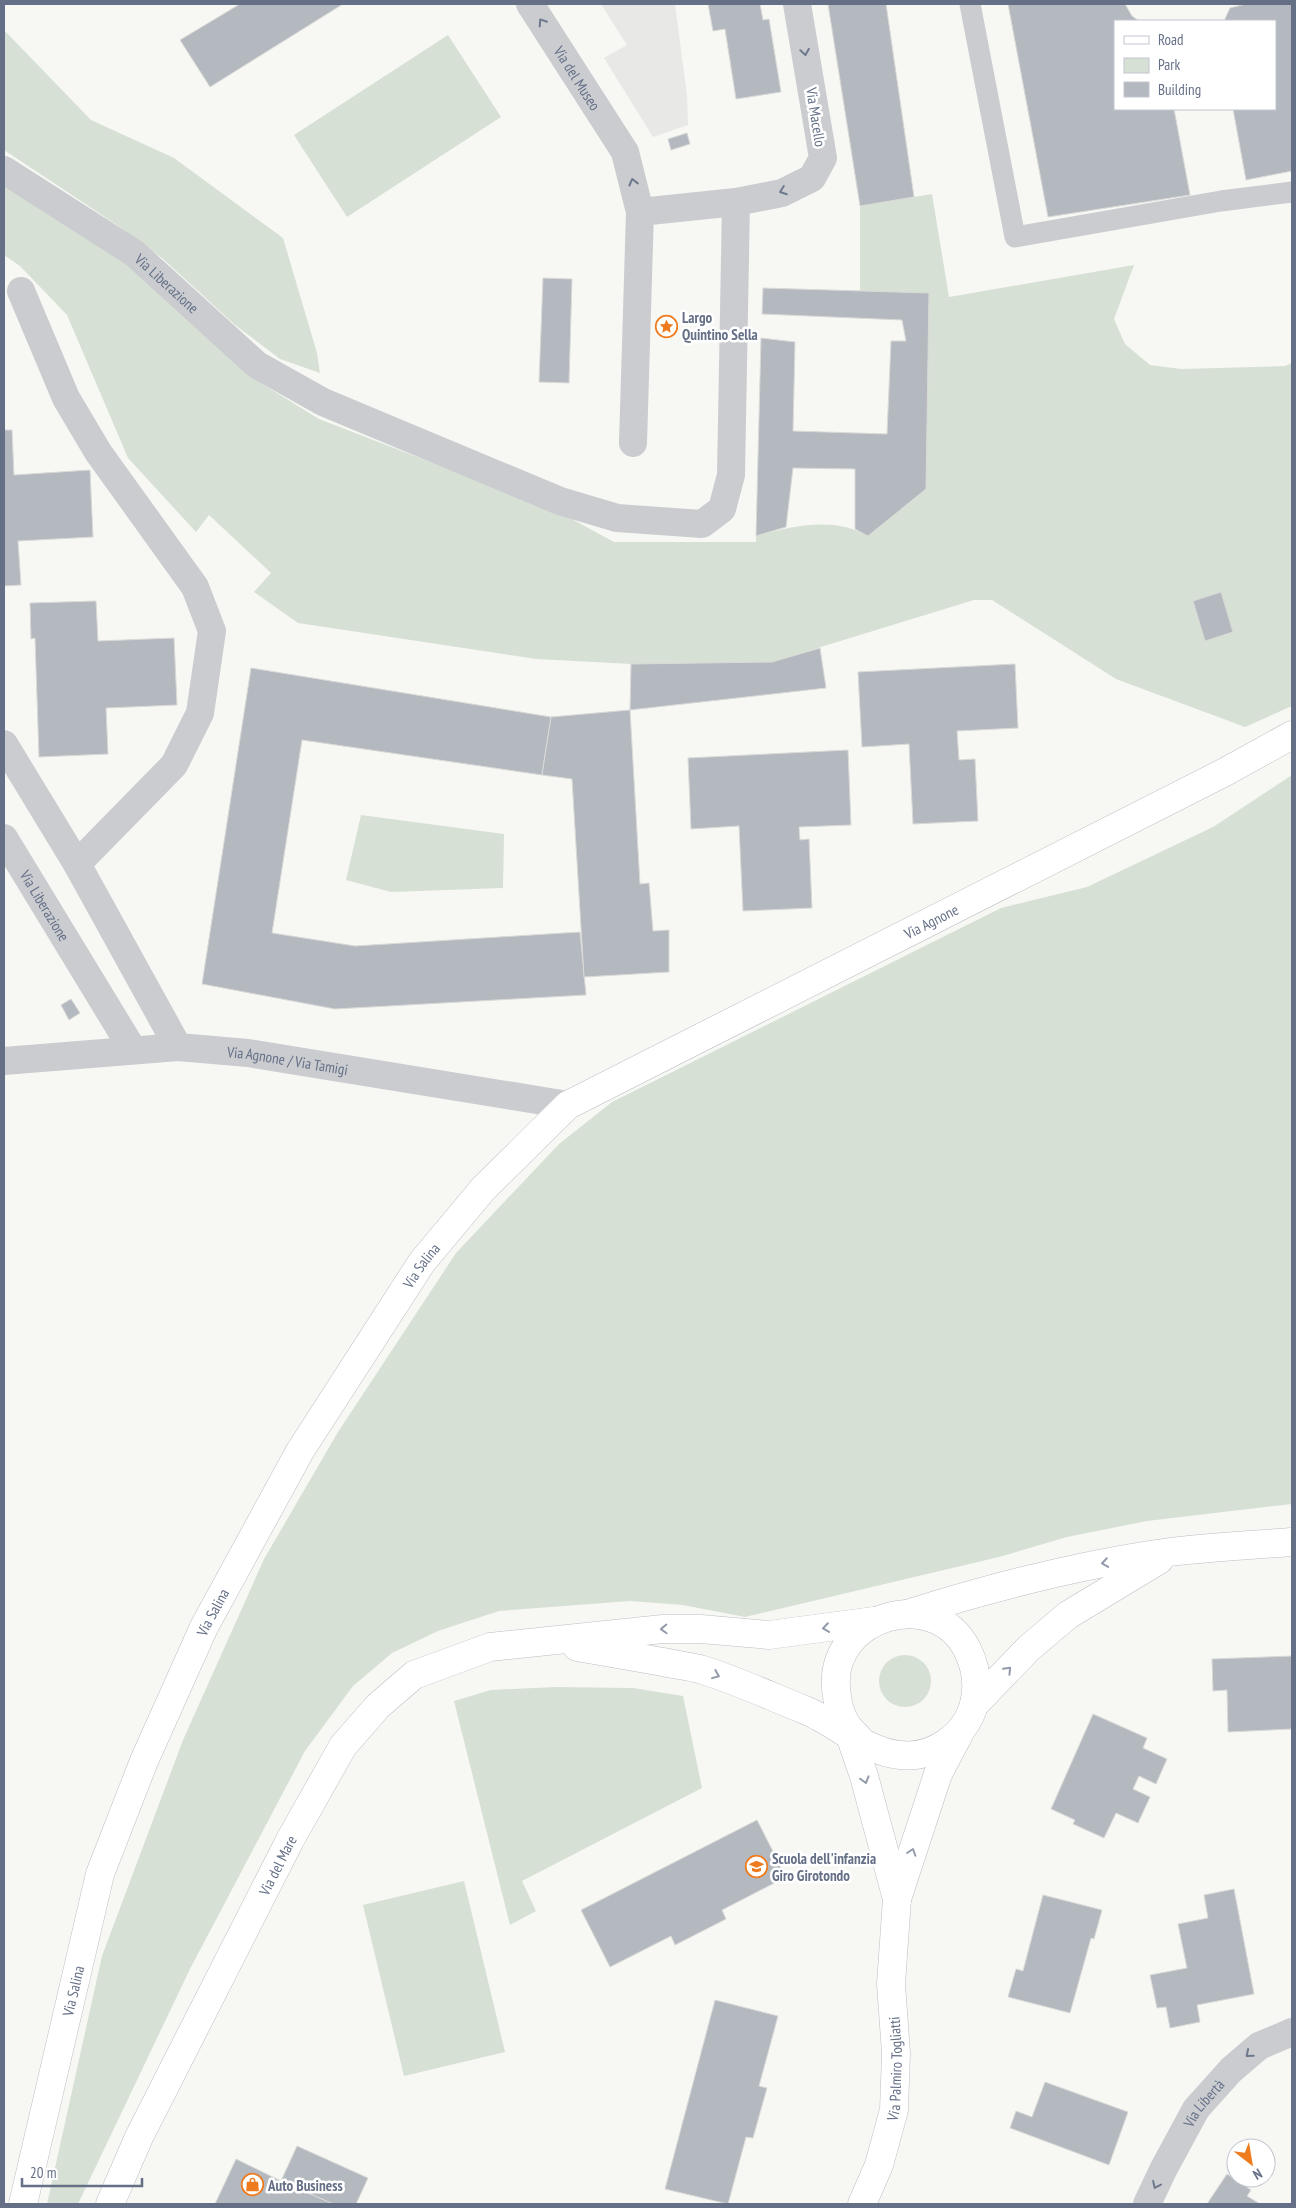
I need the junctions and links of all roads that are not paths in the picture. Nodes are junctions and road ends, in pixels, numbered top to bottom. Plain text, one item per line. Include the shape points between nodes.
1 (530, 4) edge
2 (798, 4) edge
3 (970, 4) edge
4 (4, 170) edge
5 (1292, 192) edge
6 (736, 202) junction
7 (640, 212) junction
8 (20, 291) dead end
9 (633, 443) dead end
10 (1292, 735) edge
11 (4, 744) edge
12 (4, 838) edge
13 (77, 864) junction
14 (178, 1048) junction
15 (133, 1050) junction
16 (4, 1061) edge
17 (568, 1105) junction
18 (1292, 1542) edge
19 (1171, 1552) junction
20 (907, 1614) junction
21 (874, 1621) junction
22 (549, 1641) junction
23 (968, 1717) junction
24 (852, 1732) junction
25 (897, 1898) junction
26 (1292, 2032) edge
27 (23, 2204) edge
28 (110, 2204) edge
29 (862, 2204) edge
30 (1147, 2204) edge

7 -> 1 street, Via del Museo via 625,152
2 -> 6 street, Via Macello via 823,158 812,178 782,193
3 - 5 lane via 1015,237 1221,201
4 - 6 street, Via Liberazione via 134,254 257,365 324,402 560,501 617,518 702,524 722,508 731,475
6 - 7 street, Via Macello
7 - 9 street, Via del Museo
8 - 13 street via 66,398 98,452 195,587 212,631 200,713 174,765
10 - 17 main road, Via Agnone
11 - 13 street
12 - 15 street, Via Liberazione
13 - 14 street
14 - 15 street, Via Agnone / Via Tamigi
14 - 17 street, Via Agnone / Via Tamigi via 248,1053
15 - 16 street, Via Agnone / Via Tamigi
17 - 27 main road, Via Salina via 483,1189 422,1262 300,1451 204,1628 144,1761 100,1874
18 - 19 main road
19 -> 20 main road via 1076,1568
23 -> 19 main road via 1029,1648 1068,1615
20 - 21 main road via 890,1615
20 - 23 main road via 935,1620 948,1627 964,1643 974,1662 977,1684
21 -> 22 main road, Via del Mare via 769,1635 663,1629
21 - 24 main road via 855,1635 842,1654 835,1677 837,1701
22 -> 24 main road via 703,1670
22 - 28 main road, Via del Mare via 490,1647 414,1675 378,1706 343,1746 281,1858 139,2137
23 - 24 main road via 942,1746 922,1754 901,1756 880,1751
25 -> 23 main road via 938,1774
24 -> 25 main road
25 - 29 main road, Via Palmiro Togliatti via 891,1984 896,2053 894,2110 879,2165
26 -> 30 street, Via Libertà via 1259,2046 1231,2070 1196,2109

